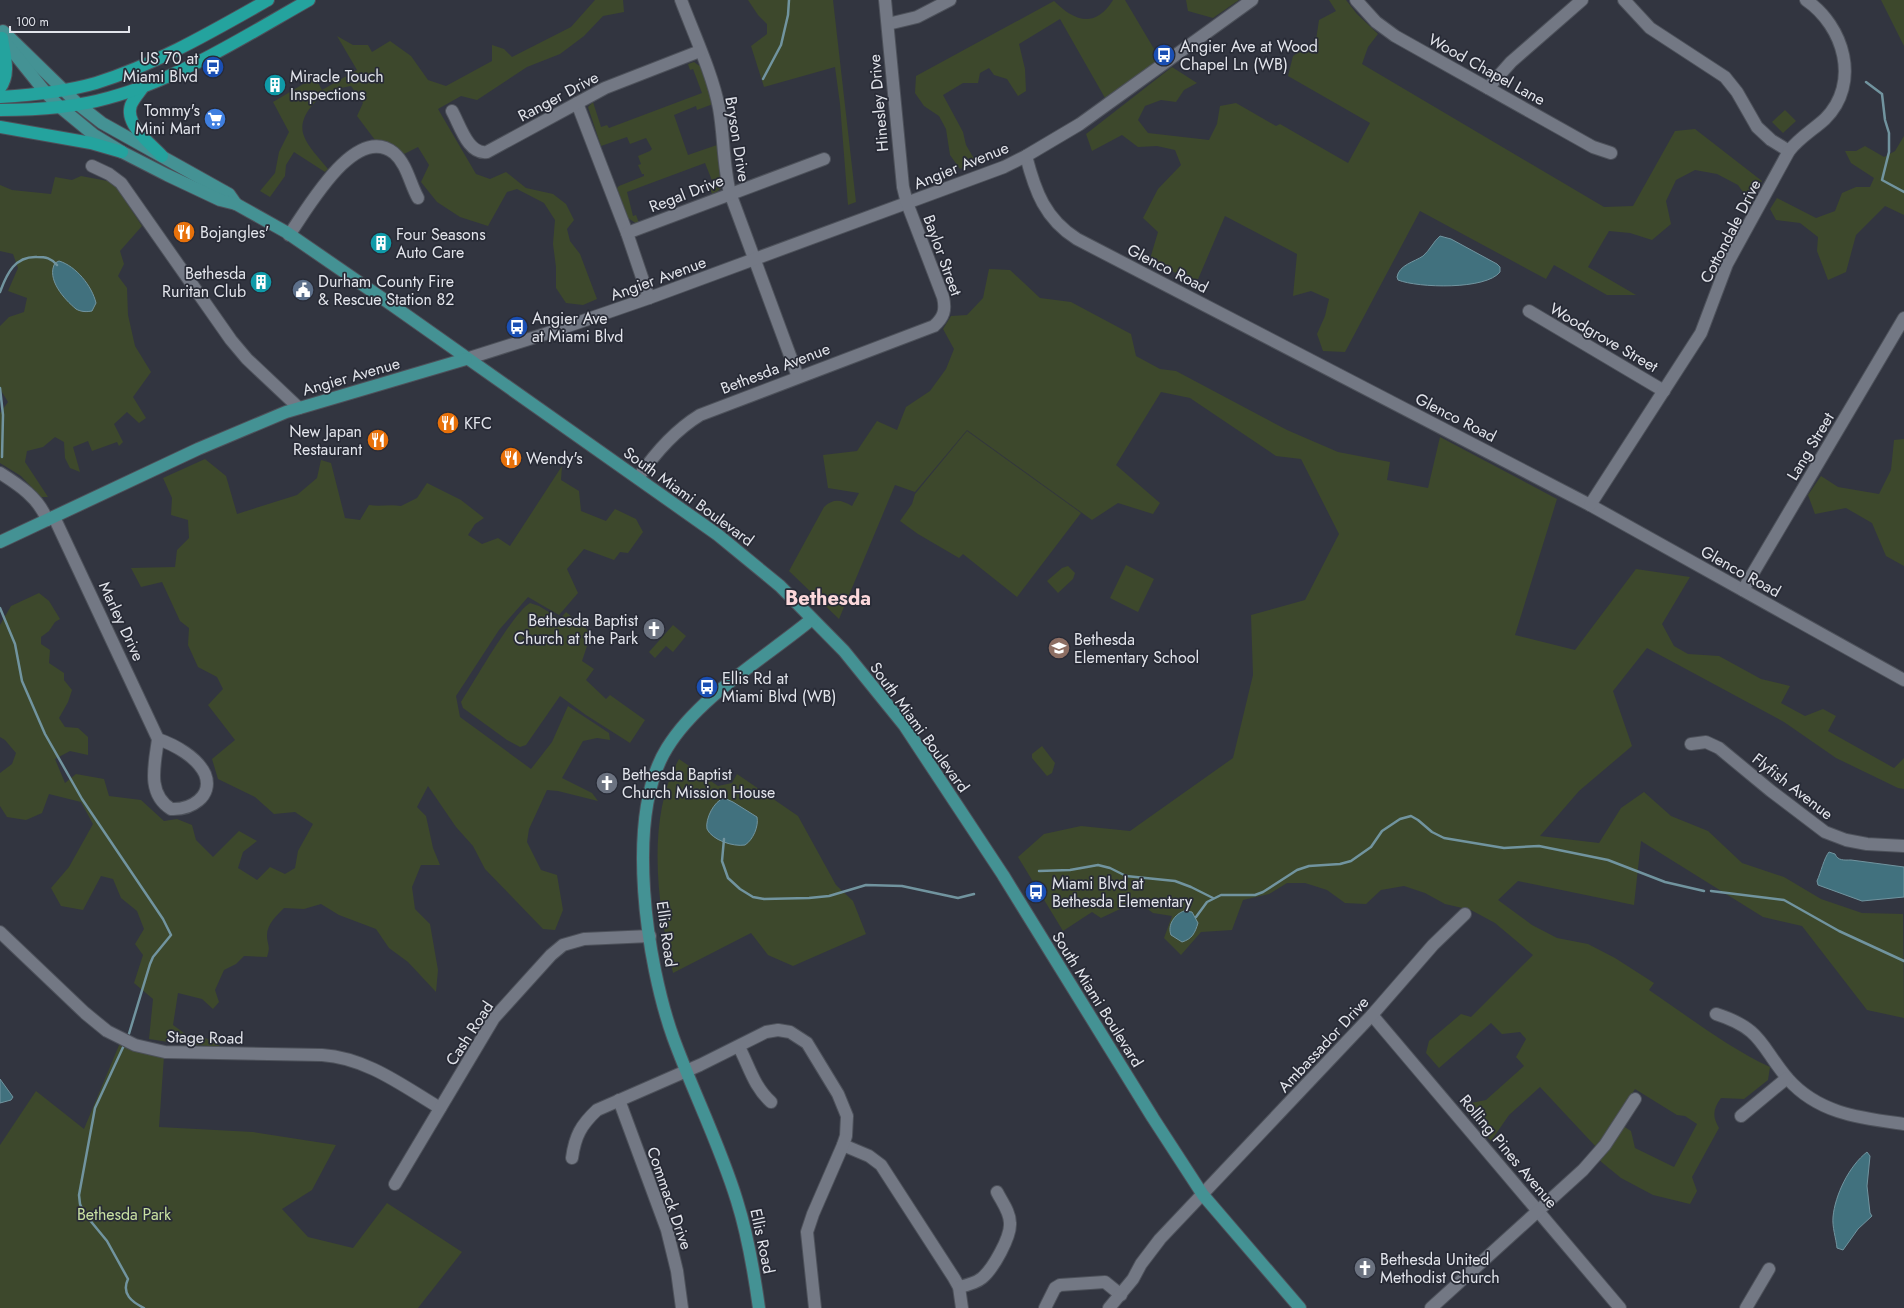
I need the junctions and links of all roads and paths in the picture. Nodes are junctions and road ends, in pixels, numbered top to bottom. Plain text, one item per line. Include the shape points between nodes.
1 (268, 0) edge
2 (309, 0) edge
3 (681, 0) edge
4 (885, 0) edge
5 (950, 0) edge
6 (1252, 0) edge
7 (1356, 0) edge
8 (1582, 0) edge
9 (1624, 0) edge
10 (1806, 0) edge
11 (888, 24) junction
12 (214, 30) junction
13 (1, 34) edge
14 (223, 48) junction
15 (700, 51) junction
16 (143, 87) junction
17 (0, 88) edge
18 (1488, 88) junction
19 (64, 90) junction
20 (46, 93) junction
21 (0, 97) edge
22 (577, 103) junction
23 (79, 105) junction
24 (60, 107) junction
25 (0, 110) edge
26 (452, 111) dead end
27 (0, 127) edge
28 (1789, 151) junction
29 (122, 152) junction
30 (1611, 153) dead end
31 (162, 156) junction
32 (1026, 156) junction
33 (824, 159) dead end
34 (92, 166) dead end
35 (730, 193) junction
36 (418, 198) dead end
37 (907, 203) junction
38 (236, 204) junction
39 (627, 232) junction
40 (290, 234) junction
41 (755, 260) junction
42 (649, 298) junction
43 (1528, 311) dead end
44 (942, 317) joint
45 (1904, 318) edge
46 (466, 358) junction
47 (798, 377) junction
48 (1664, 391) junction
49 (299, 408) junction
50 (0, 473) edge
51 (638, 478) junction
52 (1590, 505) junction
53 (51, 518) junction
54 (0, 542) edge
55 (1743, 590) junction
56 (812, 619) junction
57 (1904, 680) edge
58 (158, 739) junction
59 (1691, 744) dead end
60 (1904, 846) edge
61 (1465, 914) dead end
62 (0, 932) edge
63 (650, 936) junction
64 (1716, 1014) dead end
65 (1372, 1015) junction
66 (738, 1047) junction
67 (688, 1071) junction
68 (1787, 1078) junction
69 (1635, 1099) dead end
70 (619, 1100) junction
71 (771, 1102) dead end
72 (440, 1108) junction
73 (1741, 1116) dead end
74 (1904, 1124) edge
75 (843, 1145) junction
76 (572, 1158) dead end
77 (395, 1184) dead end
78 (997, 1192) dead end
79 (1203, 1195) junction
80 (1538, 1210) junction
81 (1769, 1269) dead end
82 (959, 1287) junction
83 (1121, 1295) junction
84 (682, 1308) edge
85 (759, 1308) edge
86 (815, 1308) edge
87 (962, 1308) edge
88 (1045, 1308) edge
89 (1109, 1308) edge
90 (1300, 1308) edge
91 (1431, 1308) edge
92 (1620, 1308) edge
93 (1746, 1308) edge

1 - 12 highway
2 - 14 highway
3 - 15 street, Bryson Drive
4 - 11 street, Hinesley Drive
5 - 11 street via 917,17
6 - 32 street, Angier Avenue via 1096,113
7 - 18 street, Wood Chapel Lane via 1384,29
8 - 18 street via 1511,62
9 - 28 street via 1650,28 1725,77 1737,92 1756,127
10 - 28 street, Cottondale Drive via 1826,19 1838,39 1844,58 1845,79 1834,108
11 - 37 street, Hinesley Drive via 900,160
12 - 14 highway
12 - 19 highway via 131,70 96,83
13 - 17 highway via 6,71 5,80
13 - 19 main road, South Miami Boulevard
13 - 20 main road, South Miami Boulevard
14 - 16 highway
15 - 22 street, Ranger Drive via 605,88
15 - 35 street, Bryson Drive via 719,107 724,171
16 - 23 highway
16 - 31 highway via 131,106 132,120
18 - 30 street, Wood Chapel Lane via 1593,147
19 - 20 highway
19 - 23 main road, South Miami Boulevard
20 - 21 highway
20 - 24 main road, South Miami Boulevard
22 - 26 street, Ranger Drive via 483,153 472,148
22 - 39 street
23 - 24 highway
23 - 31 main road, South Miami Boulevard via 112,130
24 - 25 highway
24 - 29 main road, South Miami Boulevard via 85,128
27 - 29 highway via 91,143
28 - 48 street, Cottondale Drive via 1727,264 1701,333
29 - 38 main road, South Miami Boulevard via 220,200
31 - 38 main road, South Miami Boulevard via 229,194
32 - 37 street, Angier Avenue
32 - 52 street, Glenco Road via 1036,188 1048,212 1059,227 1076,239
33 - 35 street, Regal Drive
34 - 49 street via 121,183 231,340 247,359
35 - 39 street, Regal Drive
35 - 41 street, Bryson Drive
36 - 40 street via 406,170 394,153 387,149 372,147 361,150 339,167
37 - 41 street, Angier Avenue
37 - 44 street, Baylor Street via 943,297 945,312
38 - 40 main road, South Miami Boulevard
39 - 42 street
40 - 46 main road, South Miami Boulevard
41 - 42 street, Angier Avenue
41 - 47 street, Bryson Drive
42 - 46 street, Angier Avenue
43 - 48 street, Woodgrove Street
44 - 47 street, Bethesda Avenue via 934,326
45 - 55 street, Lang Street
46 - 49 main road, Angier Avenue
46 - 51 main road, South Miami Boulevard
47 - 51 street, Bethesda Avenue via 700,415 678,431 660,449
48 - 52 street, Cottondale Drive
49 - 53 main road, Angier Avenue via 218,440
50 - 53 street, Marley Drive via 27,492
51 - 56 main road, South Miami Boulevard via 738,551 780,586
52 - 55 street, Glenco Road
53 - 54 main road, Angier Avenue
53 - 58 street, Marley Drive
55 - 57 street, Glenco Road
56 - 63 main road, Ellis Road via 707,702 682,728 664,753 649,790 645,816 643,861
56 - 79 main road, South Miami Boulevard via 861,670 904,725 1003,875
58 - 58 street via 179,749 200,767 204,774 204,793 201,799 188,808 171,809 158,797 154,771
59 - 60 street, Flyfish Avenue via 1706,742 1719,748 1825,832 1867,844
61 - 65 street, Ambassador Drive via 1433,945
62 - 72 street, Stage Road via 85,1013 107,1031 126,1041 154,1051 165,1052 322,1055 342,1058 365,1064
63 - 67 main road, Ellis Road via 660,993 673,1037
63 - 72 street, Cash Road via 584,939 569,942 559,948 494,1018
64 - 68 street via 1739,1023 1754,1033
65 - 79 street, Ambassador Drive
65 - 80 street, Rolling Pines Avenue
66 - 67 street
66 - 71 street via 753,1079 762,1094
66 - 75 street via 772,1030 790,1032 802,1038 844,1105 847,1123
67 - 70 street
67 - 85 main road, Ellis Road via 737,1201 749,1247
68 - 73 street
68 - 74 street via 1813,1099 1833,1110 1857,1118
69 - 80 street via 1593,1159
70 - 76 street via 597,1110 584,1122 574,1141
70 - 84 street, Commack Drive via 667,1230 677,1271
72 - 77 street, Cash Road
75 - 82 street via 869,1156 886,1171
75 - 86 street via 807,1232
78 - 82 street via 1009,1215 1008,1237 991,1268 983,1277
79 - 83 street, Ambassador Drive via 1160,1239
79 - 90 main road, South Miami Boulevard
80 - 91 street
80 - 92 street, Rolling Pines Avenue
81 - 93 street
82 - 87 street
83 - 88 street via 1105,1282 1060,1285 1055,1288
83 - 89 street, Ambassador Drive

